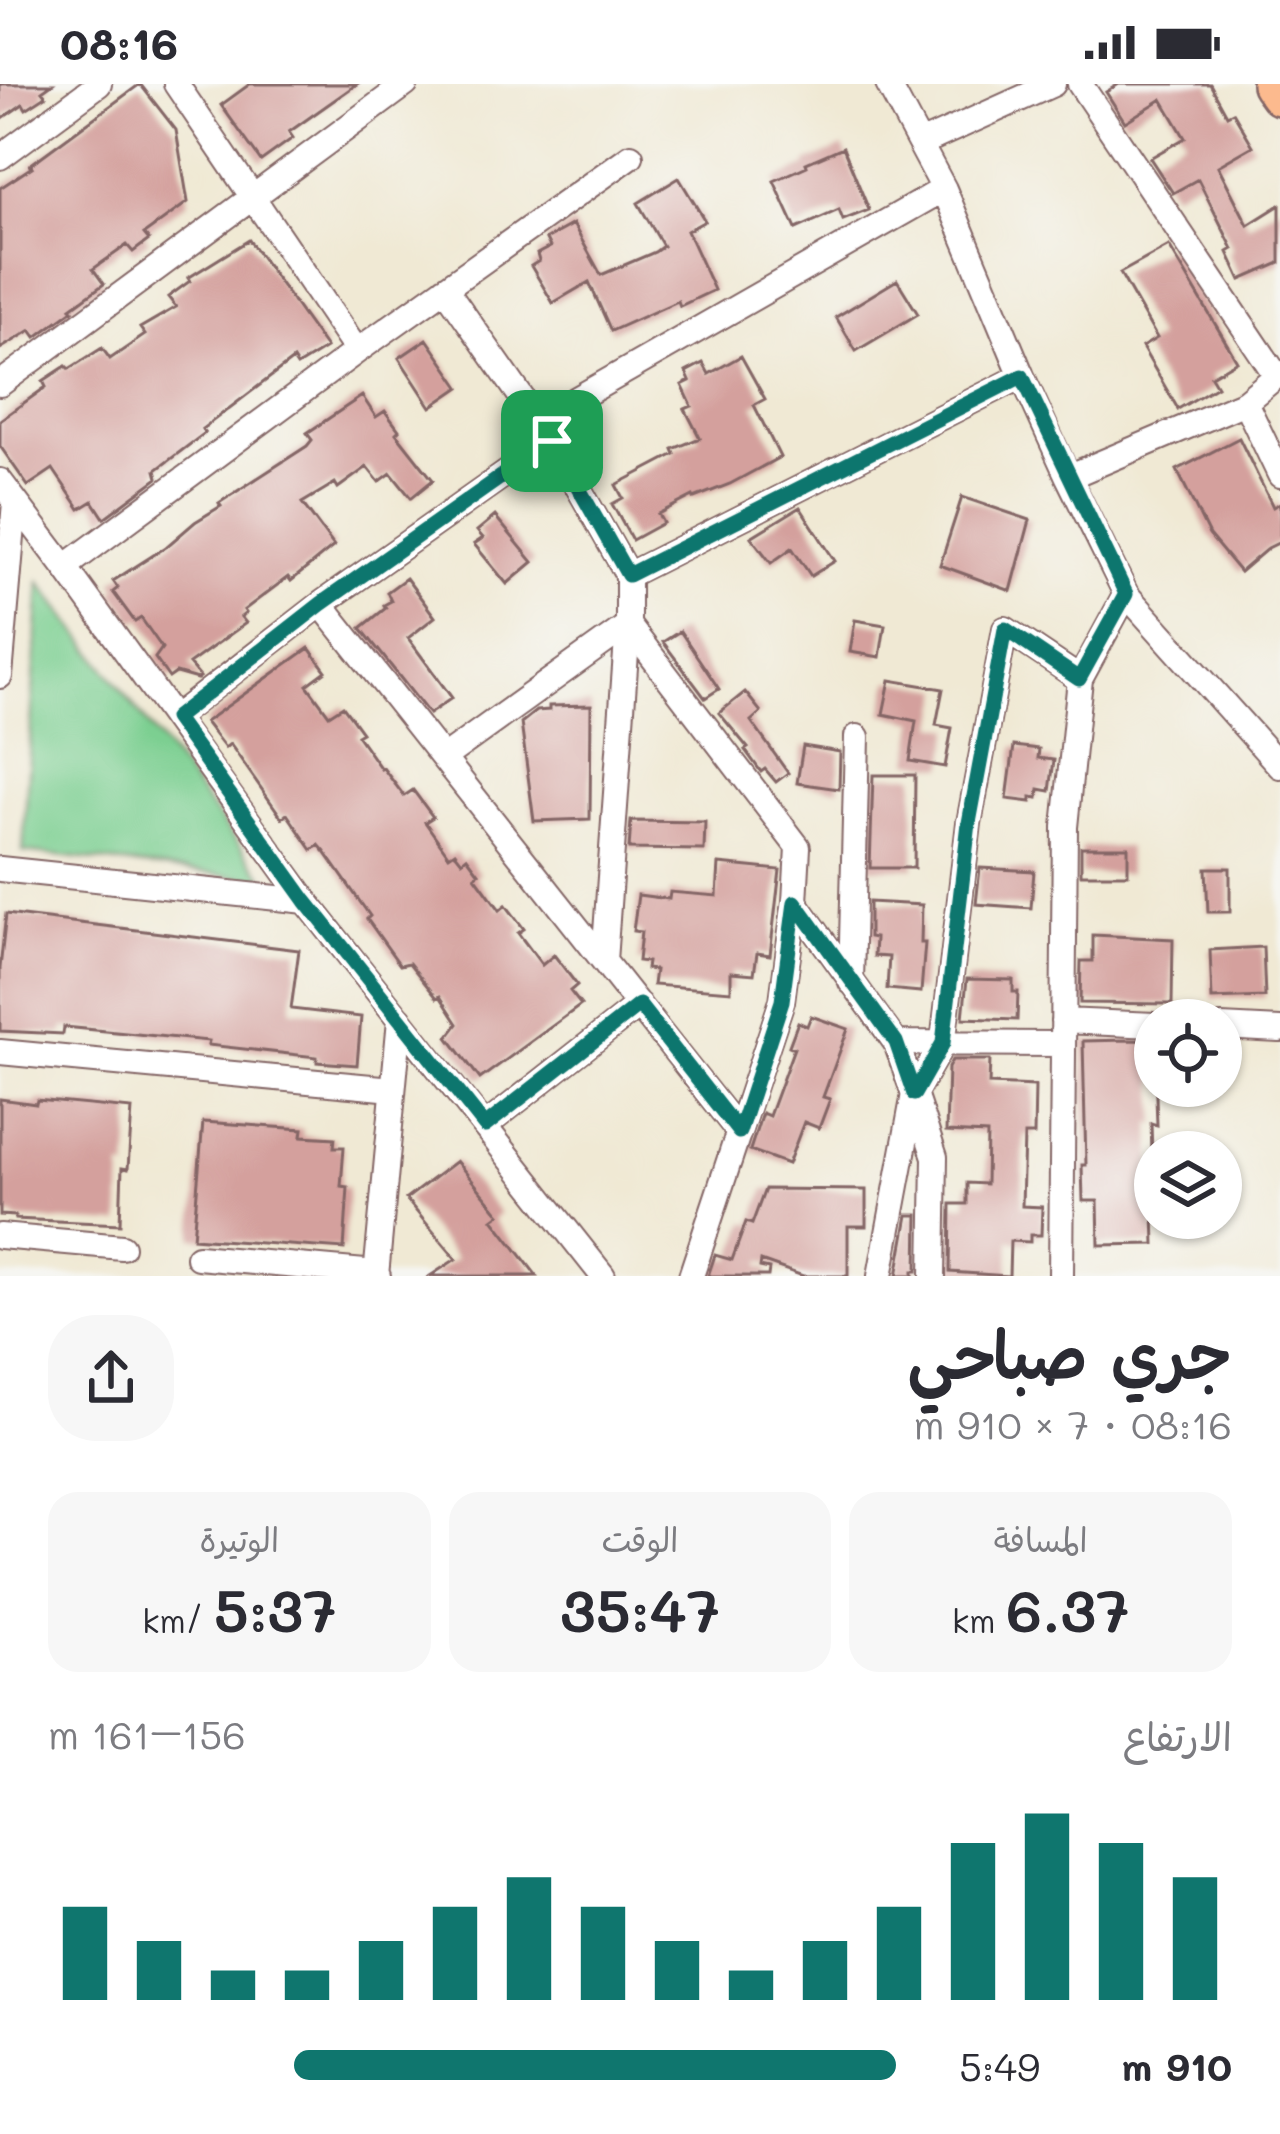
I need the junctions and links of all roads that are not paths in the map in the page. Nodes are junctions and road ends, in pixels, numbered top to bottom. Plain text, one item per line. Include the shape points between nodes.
1 (99, 84) edge
2 (176, 84) edge
3 (406, 84) edge
4 (888, 84) edge
5 (1053, 84) edge
6 (1080, 84) edge
7 (1272, 84) edge
8 (1280, 95) edge
9 (920, 145) junction
10 (631, 156) dead end
11 (0, 157) edge
12 (944, 189) junction
13 (253, 197) junction
14 (445, 288) junction
15 (357, 351) junction
16 (1278, 374) edge
17 (1022, 376) junction
18 (0, 384) edge
19 (1244, 402) junction
20 (545, 431) junction
21 (1280, 475) edge
22 (1068, 477) junction
23 (8, 491) edge
24 (65, 567) junction
25 (628, 575) junction
26 (4, 591) edge
27 (1126, 594) junction
28 (321, 604) junction
29 (628, 625) junction
30 (0, 676) edge
31 (1079, 679) junction
32 (175, 718) junction
33 (857, 737) dead end
34 (1270, 739) edge
35 (443, 758) junction
36 (1280, 766) edge
37 (0, 869) edge
38 (306, 901) junction
39 (795, 902) junction
40 (604, 961) junction
41 (851, 982) junction
42 (639, 1005) junction
43 (400, 1019) junction
44 (1134, 1026) edge
45 (1242, 1028) edge
46 (1280, 1030) edge
47 (1063, 1032) junction
48 (896, 1042) junction
49 (943, 1043) junction
50 (0, 1052) edge
51 (393, 1089) junction
52 (914, 1094) junction
53 (485, 1126) junction
54 (739, 1132) junction
55 (0, 1236) edge
56 (122, 1247) dead end
57 (198, 1257) dead end
58 (377, 1275) edge
59 (603, 1276) edge
60 (691, 1276) edge
61 (880, 1276) edge
62 (933, 1276) edge
63 (1061, 1276) edge

1 - 11 street
2 - 13 street
3 - 13 street
4 - 9 street
5 - 9 street
6 - 16 street
7 - 8 highway
9 - 12 street
10 - 14 street
12 - 17 street
12 - 20 street
13 - 15 street
13 - 18 street
14 - 15 street
14 - 20 street
15 - 24 street
16 - 19 street
17 - 22 street
17 - 25 street
19 - 21 street
19 - 22 street
20 - 25 street
20 - 28 street
22 - 27 street
23 - 24 street
23 - 26 street
24 - 32 street
25 - 29 street
26 - 30 street
27 - 31 street
27 - 34 street
28 - 32 street
28 - 35 street
29 - 35 street
29 - 39 street via 798,847
29 - 40 street
31 - 47 street via 1065,827
31 - 49 street via 1005,629 969,823
32 - 38 street
33 - 41 street
34 - 36 street
35 - 40 street
37 - 38 street
38 - 43 street
39 - 41 street
39 - 54 street via 782,1001
40 - 42 street
41 - 48 street
42 - 53 street
42 - 54 street
43 - 51 street
43 - 53 street
44 - 47 street
45 - 46 street
47 - 49 street
47 - 63 street
48 - 49 street
48 - 52 street
49 - 52 street
50 - 51 street
51 - 58 street
52 - 61 street
52 - 62 street via 935,1157
53 - 59 street
54 - 60 street
55 - 56 street
57 - 58 street

